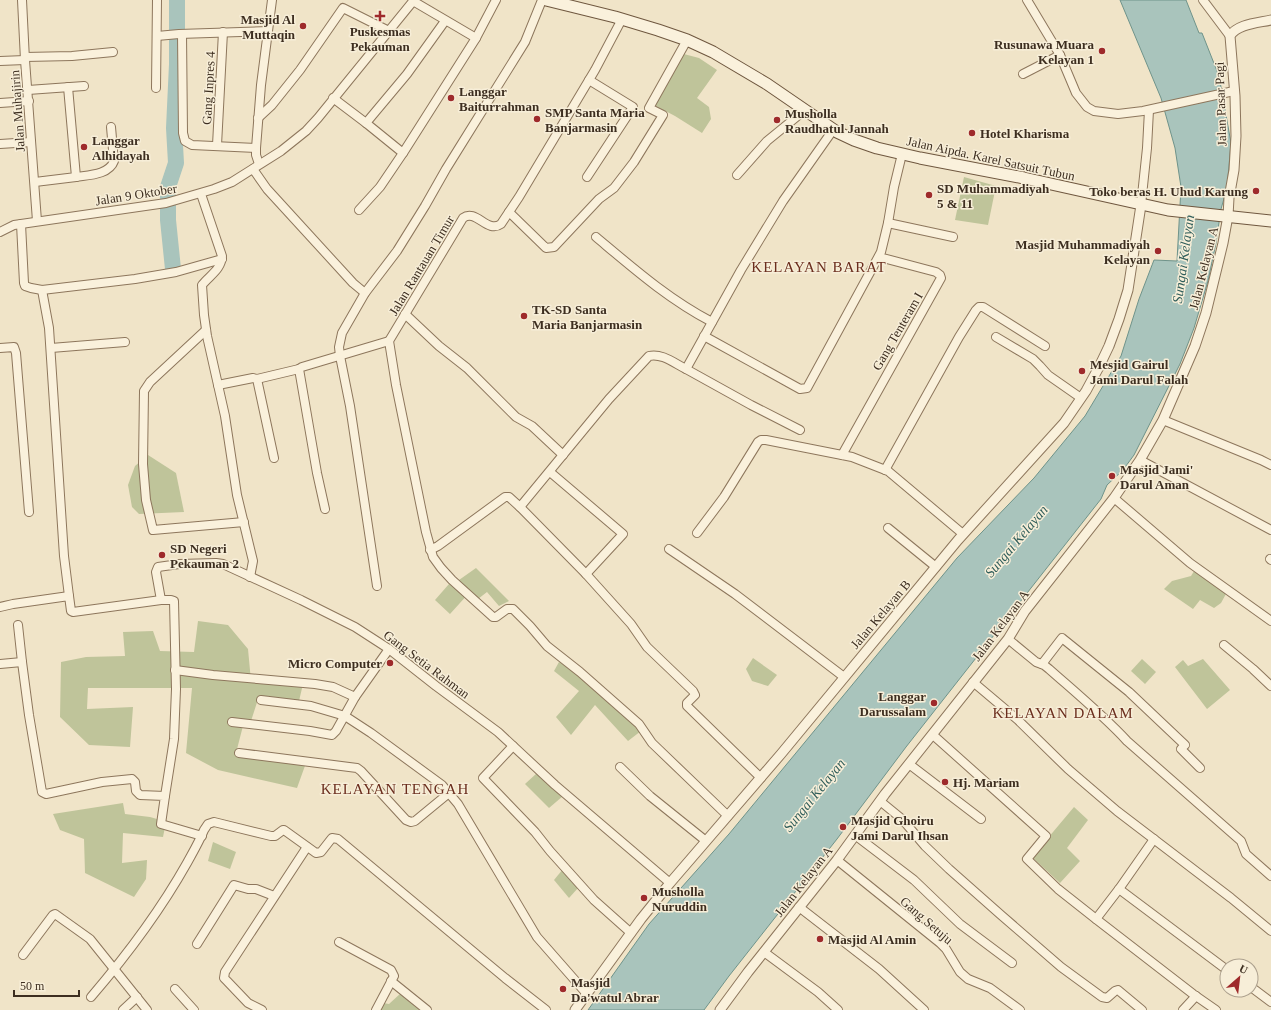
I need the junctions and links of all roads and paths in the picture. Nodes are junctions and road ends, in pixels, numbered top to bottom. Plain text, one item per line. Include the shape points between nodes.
1 (22, 0) edge
2 (157, 0) edge
3 (272, 0) edge
4 (496, 0) edge
5 (542, 0) edge
6 (546, 0) edge
7 (1027, 0) edge
8 (1204, 0) edge
9 (414, 1) edge
10 (622, 19) junction
11 (1271, 20) edge
12 (445, 21) junction
13 (268, 31) junction
14 (389, 31) junction
15 (222, 32) junction
16 (180, 34) junction
17 (156, 36) junction
18 (1230, 36) junction
19 (476, 38) junction
20 (687, 40) junction
21 (113, 52) dead end
22 (1060, 55) junction
23 (25, 58) junction
24 (0, 61) edge
25 (1023, 74) dead end
26 (589, 80) junction
27 (84, 86) dead end
28 (68, 87) junction
29 (156, 88) dead end
30 (28, 90) junction
31 (1232, 92) junction
32 (334, 98) junction
33 (29, 101) junction
34 (0, 102) edge
35 (805, 110) junction
36 (1149, 110) junction
37 (258, 118) junction
38 (366, 123) junction
39 (111, 127) dead end
40 (833, 130) junction
41 (31, 142) junction
42 (0, 144) edge
43 (217, 145) junction
44 (256, 148) junction
45 (403, 153) junction
46 (902, 154) junction
47 (256, 166) junction
48 (736, 175) dead end
49 (76, 177) junction
50 (587, 177) dead end
51 (34, 182) junction
52 (200, 194) junction
53 (1141, 205) junction
54 (359, 210) dead end
55 (509, 212) junction
56 (1228, 216) junction
57 (37, 221) junction
58 (1271, 221) edge
59 (888, 223) junction
60 (22, 224) junction
61 (0, 232) edge
62 (596, 237) dead end
63 (953, 237) dead end
64 (879, 257) junction
65 (222, 259) junction
66 (42, 290) junction
67 (365, 292) junction
68 (405, 314) junction
69 (712, 322) junction
70 (206, 330) junction
71 (704, 336) junction
72 (996, 337) dead end
73 (389, 341) junction
74 (125, 342) dead end
75 (1045, 346) dead end
76 (0, 348) edge
77 (51, 348) junction
78 (340, 356) junction
79 (299, 369) junction
80 (686, 369) junction
81 (257, 379) junction
82 (218, 386) junction
83 (1081, 398) junction
84 (1162, 420) junction
85 (800, 430) dead end
86 (563, 455) junction
87 (842, 455) junction
88 (274, 458) dead end
89 (1140, 460) junction
90 (1271, 466) edge
91 (885, 470) junction
92 (550, 472) junction
93 (1114, 498) junction
94 (520, 507) junction
95 (325, 509) dead end
96 (29, 512) dead end
97 (244, 522) junction
98 (888, 528) dead end
99 (1271, 530) edge
100 (697, 533) dead end
101 (964, 534) junction
102 (669, 549) dead end
103 (430, 550) junction
104 (936, 567) junction
105 (586, 574) junction
106 (250, 577) junction
107 (377, 586) dead end
108 (69, 596) junction
109 (160, 600) junction
110 (0, 607) edge
111 (1271, 621) edge
112 (18, 625) dead end
113 (1008, 639) junction
114 (1224, 645) dead end
115 (389, 649) junction
116 (22, 662) junction
117 (0, 664) edge
118 (1042, 664) junction
119 (175, 670) junction
120 (844, 677) junction
121 (973, 682) junction
122 (1271, 686) edge
123 (356, 697) junction
124 (261, 700) dead end
125 (345, 716) junction
126 (232, 722) dead end
127 (933, 735) junction
128 (513, 746) junction
129 (239, 753) dead end
130 (909, 764) junction
131 (620, 767) dead end
132 (1200, 768) dead end
133 (761, 778) junction
134 (449, 793) junction
135 (165, 796) junction
136 (880, 801) junction
137 (728, 816) junction
138 (981, 819) dead end
139 (855, 835) junction
140 (202, 836) junction
141 (1154, 839) junction
142 (706, 841) junction
143 (307, 847) junction
144 (837, 860) junction
145 (1271, 876) edge
146 (670, 882) junction
147 (1119, 889) junction
148 (274, 896) junction
149 (799, 907) junction
150 (1096, 919) junction
151 (1271, 931) edge
152 (631, 933) junction
153 (339, 942) dead end
154 (197, 944) dead end
155 (764, 952) junction
156 (23, 955) dead end
157 (1012, 963) dead end
158 (1219, 964) edge
159 (115, 969) junction
160 (391, 981) junction
161 (175, 989) dead end
162 (1259, 993) edge
163 (587, 994) junction
164 (1196, 996) junction
165 (91, 997) dead end
166 (136, 997) junction
167 (1271, 1002) edge
168 (122, 1010) edge
169 (147, 1010) edge
170 (194, 1010) edge
171 (262, 1010) edge
172 (376, 1010) edge
173 (427, 1010) edge
174 (546, 1010) edge
175 (575, 1010) edge
176 (720, 1010) edge
177 (838, 1010) edge
178 (924, 1010) edge
179 (1020, 1010) edge
180 (1142, 1010) edge
181 (1183, 1010) edge
182 (1216, 1010) edge

1 - 23 street, Jalan Muhajirin
2 - 17 street
3 - 13 street
4 - 19 street
5 - 67 street via 525,42 426,206 397,251
6 - 10 main road, Jalan Aipda. Karel Satsuit Tubun
7 - 22 street
8 - 18 street
9 - 12 street
9 - 14 street, Jalan 9 Oktober
10 - 20 main road, Jalan Aipda. Karel Satsuit Tubun
10 - 26 street, Jalan Rantauan Timur
11 - 18 street via 1240,28 1233,31
12 - 19 street
12 - 38 street via 407,74
13 - 15 street
13 - 37 street
14 - 32 street, Jalan 9 Oktober
14 - 37 street via 343,8 300,70
15 - 16 street
15 - 43 street, Gang Inpres 4
16 - 17 street
16 - 43 street via 185,141 192,145
17 - 29 street
18 - 31 street, Jalan Pasar Pagi
19 - 45 street
20 - 35 main road, Jalan Aipda. Karel Satsuit Tubun via 744,70
20 - 55 street via 649,108 663,115 634,162 614,188 599,199 554,247 546,248
21 - 23 street
22 - 25 street
22 - 36 street via 1076,93 1087,107 1094,111 1118,114
23 - 24 street
23 - 30 street, Jalan Muhajirin
26 - 50 street via 633,107
26 - 55 street, Jalan Rantauan Timur
27 - 28 street
28 - 30 street
28 - 49 street
30 - 33 street, Jalan Muhajirin
31 - 36 street
31 - 56 street, Jalan Pasar Pagi via 1236,136
32 - 38 street
32 - 47 street, Jalan 9 Oktober via 294,141
33 - 34 street
33 - 41 street, Jalan Muhajirin
35 - 40 main road, Jalan Aipda. Karel Satsuit Tubun
35 - 48 street via 767,141
36 - 53 street
37 - 44 street
38 - 45 street
39 - 49 street via 114,161 111,166 96,174
40 - 46 main road, Jalan Aipda. Karel Satsuit Tubun via 877,148
40 - 69 street via 783,201
41 - 42 street
41 - 51 street, Jalan Muhajirin
43 - 44 street
44 - 47 street
45 - 54 street via 380,187
46 - 53 main road, Jalan Aipda. Karel Satsuit Tubun
46 - 59 street
47 - 52 street, Jalan 9 Oktober via 232,182
47 - 67 street via 267,188 284,208
49 - 51 street
51 - 57 street, Jalan Muhajirin
52 - 57 street, Jalan 9 Oktober via 170,203
52 - 65 street
53 - 56 main road, Jalan Aipda. Karel Satsuit Tubun
53 - 83 street, Jalan Kelayan B via 1128,290 1119,319 1110,346
55 - 68 street, Jalan Rantauan Timur via 501,224 494,227 471,215 463,218
56 - 58 main road, Jalan Aipda. Karel Satsuit Tubun
56 - 84 street, Jalan Kelayan A via 1202,326
57 - 60 street, Jalan 9 Oktober
59 - 63 street
59 - 64 street
60 - 61 street, Jalan 9 Oktober
60 - 66 street via 24,283 27,287
62 - 69 street via 659,290
64 - 71 street via 807,388 800,389
64 - 87 street, Gang Tenteram I via 936,272 941,278
65 - 66 street via 135,279
65 - 70 street via 215,274 202,285
66 - 77 street
67 - 78 street via 342,333
68 - 73 street, Jalan Rantauan Timur
68 - 86 street via 467,368 516,416 532,426
69 - 71 street
70 - 82 street
70 - 97 street via 150,382 144,391 143,464 146,500 153,530
71 - 80 street
72 - 83 street via 1033,359 1048,375
73 - 78 street
73 - 103 street
74 - 77 street
75 - 91 street via 984,307 979,307 959,337
76 - 96 street via 14,347 16,353
77 - 108 street via 64,556
78 - 79 street
78 - 107 street
79 - 81 street
79 - 95 street
80 - 85 street
80 - 86 street via 662,356 649,356
81 - 82 street
81 - 88 street
82 - 97 street
83 - 101 street, Jalan Kelayan B via 1064,423
84 - 89 street, Jalan Kelayan A
84 - 90 street
86 - 92 street
87 - 91 street
87 - 100 street via 761,440
89 - 93 street, Jalan Kelayan A
89 - 99 street
91 - 101 street via 892,473
92 - 94 street
92 - 105 street via 623,534
93 - 111 street via 1190,562
93 - 113 street, Jalan Kelayan A via 1025,611
94 - 103 street via 509,497 505,497
94 - 105 street
97 - 106 street via 253,561
98 - 104 street
101 - 104 street, Jalan Kelayan B
102 - 120 street via 735,594
103 - 137 street via 441,568 493,617 507,609 512,610 547,646 639,724 652,743
104 - 120 street, Jalan Kelayan B
105 - 133 street via 631,624 647,647 694,692 695,695 687,706
106 - 109 street, Gang Setia Rahman via 216,563 158,567 156,572
106 - 115 street, Gang Setia Rahman via 355,627
108 - 109 street via 71,611 74,612
108 - 110 street
109 - 119 street via 171,600 175,603
112 - 116 street
113 - 118 street
113 - 121 street, Jalan Kelayan A
114 - 122 street
115 - 123 street
115 - 128 street, Gang Setia Rahman
116 - 117 street
116 - 135 street via 42,792 46,794 130,779 134,780 136,791 140,795
118 - 132 street via 1062,638 1145,707 1185,745 1180,749
118 - 145 street via 1241,841 1246,854
119 - 123 street via 315,684 333,687
119 - 135 street via 174,739
120 - 133 street, Jalan Kelayan B
121 - 127 street, Jalan Kelayan A
121 - 141 street via 1018,720 1068,769
123 - 125 street
124 - 125 street via 311,706
125 - 126 street via 331,735
125 - 134 street via 422,770
127 - 130 street, Jalan Kelayan A
127 - 150 street via 1046,836 1027,859 1058,889
128 - 146 street, Gang Setia Rahman
128 - 152 street via 483,778 535,832 594,900
129 - 134 street via 357,768 406,820 411,822
130 - 136 street, Jalan Kelayan A
130 - 138 street
131 - 142 street via 650,796
133 - 137 street, Jalan Kelayan B
134 - 163 street via 537,937
135 - 140 street via 161,824
136 - 139 street, Jalan Kelayan A
136 - 180 street via 902,819 949,869 1061,967 1102,997 1107,998 1118,990
137 - 142 street, Jalan Kelayan B
139 - 144 street, Jalan Kelayan A
139 - 157 street via 914,880 960,924
140 - 143 street via 208,824 214,822 271,836 284,830
140 - 159 street via 161,907
141 - 147 street
141 - 151 street
142 - 146 street, Jalan Kelayan B
143 - 148 street
143 - 174 street via 318,853 332,838 338,839
144 - 149 street, Jalan Kelayan A
144 - 179 street, Gang Setuju via 940,943 960,972 990,988
146 - 152 street, Jalan Kelayan B
147 - 150 street
147 - 158 street
148 - 154 street via 234,885
148 - 171 street via 224,975 248,1003
149 - 155 street, Jalan Kelayan A
149 - 178 street via 879,969
150 - 164 street
152 - 163 street, Jalan Kelayan B
153 - 160 street via 391,970 394,976
155 - 176 street, Jalan Kelayan A
155 - 177 street
156 - 159 street via 55,914 87,937
159 - 165 street
159 - 166 street
160 - 172 street
160 - 173 street
161 - 170 street
162 - 167 street
163 - 175 street, Jalan Kelayan B
164 - 181 street
164 - 182 street
166 - 168 street
166 - 169 street

